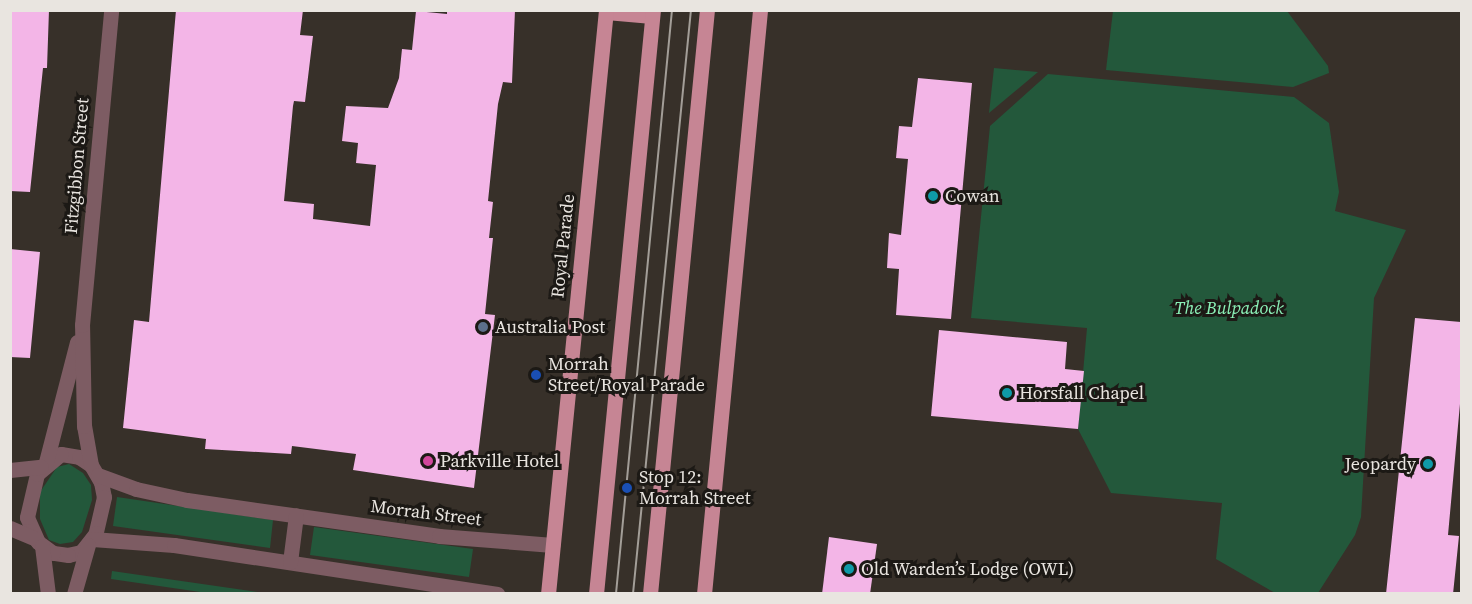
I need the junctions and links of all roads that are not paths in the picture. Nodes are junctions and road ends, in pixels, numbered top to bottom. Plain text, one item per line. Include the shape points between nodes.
1 (111, 10) edge
2 (707, 10) edge
3 (760, 10) edge
4 (606, 11) edge
5 (653, 13) edge
6 (82, 325) junction
7 (43, 465) junction
8 (10, 470) edge
9 (95, 470) junction
10 (296, 515) junction
11 (10, 528) edge
12 (38, 542) junction
13 (90, 542) junction
14 (553, 545) junction
15 (290, 562) junction
16 (48, 594) edge
17 (74, 594) edge
18 (497, 594) edge
19 (548, 594) edge
20 (596, 594) edge
21 (650, 594) edge
22 (704, 594) edge

1 - 6 street, Fitzgibbon Street
2 - 21 main road
3 - 22 main road
4 - 5 main road
4 - 14 main road, Royal Parade
5 - 20 main road
6 - 7 street, Fitzgibbon Street
6 - 9 street, Fitzgibbon Street via 84,426
7 - 8 street
7 - 9 street via 69,454
7 - 12 street via 28,499 28,525
9 - 10 street, Morrah Street via 149,493
9 - 13 street via 103,505
10 - 14 street, Morrah Street via 439,536
10 - 15 street
11 - 12 street
12 - 13 street via 68,555
12 - 16 street
13 - 15 street via 164,544
13 - 17 street
14 - 19 main road, Royal Parade
15 - 18 street

